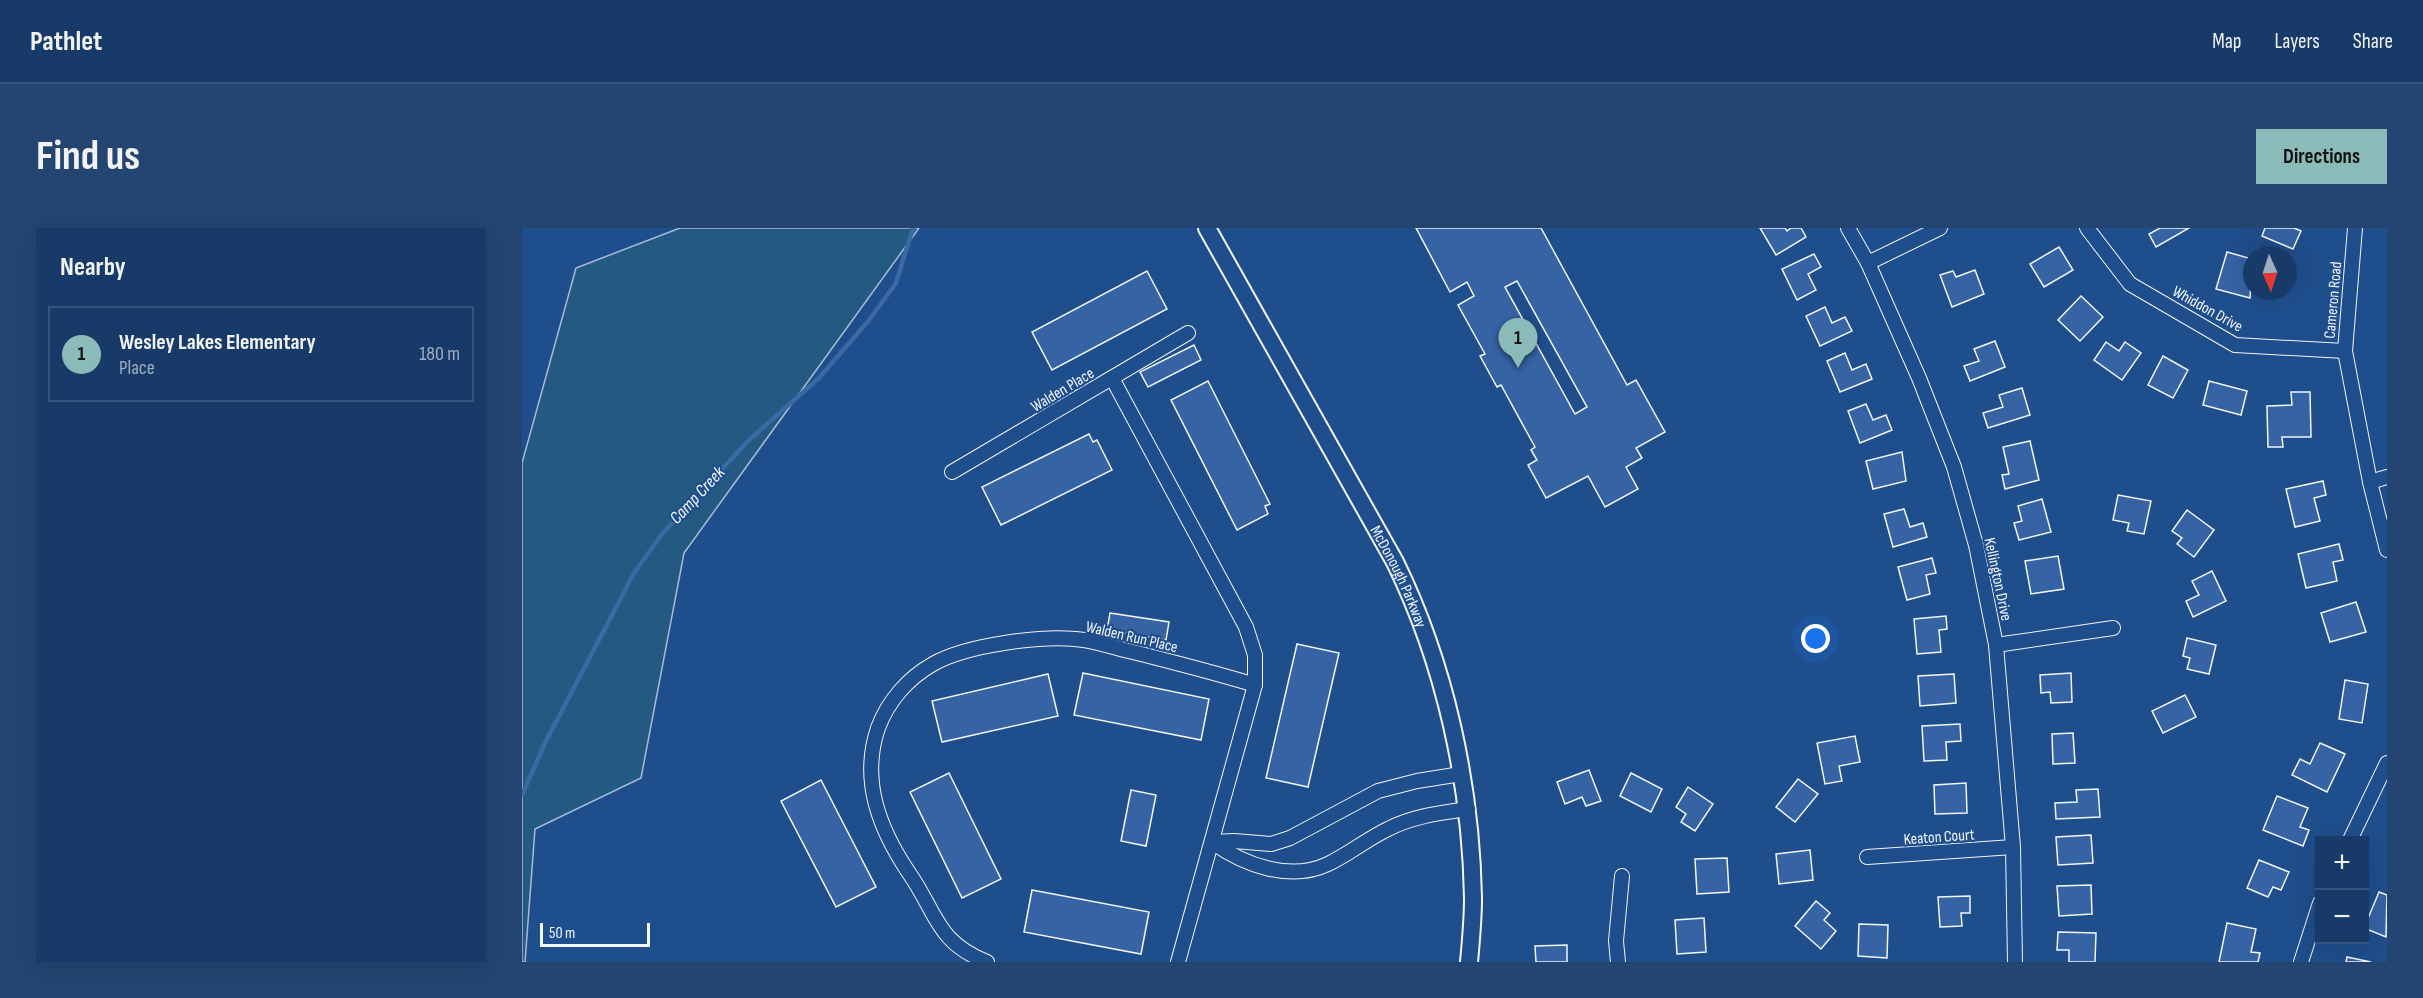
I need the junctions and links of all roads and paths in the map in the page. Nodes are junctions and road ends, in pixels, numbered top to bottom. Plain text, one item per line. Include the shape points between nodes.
1 (1207, 228) edge
2 (1848, 228) edge
3 (1940, 228) edge
4 (2087, 228) edge
5 (2355, 228) edge
6 (1868, 263) junction
7 (1188, 333) dead end
8 (2344, 351) junction
9 (1112, 378) junction
10 (952, 472) dead end
11 (2387, 477) edge
12 (2370, 482) junction
13 (2387, 550) edge
14 (2113, 628) dead end
15 (1996, 645) junction
16 (1255, 685) junction
17 (2387, 763) edge
18 (1461, 774) junction
19 (1467, 809) junction
20 (2352, 836) edge
21 (1212, 842) junction
22 (1260, 844) junction
23 (2013, 848) junction
24 (1867, 856) dead end
25 (1257, 864) junction
26 (1622, 876) dead end
27 (2315, 916) edge
28 (987, 962) edge
29 (1178, 962) edge
30 (1469, 962) edge
31 (1618, 962) edge
32 (2015, 962) edge
33 (2301, 962) edge

1 - 18 street, McDonough Parkway via 1412,596 1440,679
2 - 6 street, Kellington Drive
3 - 6 street
4 - 8 street, Whiddon Drive via 2130,284 2235,345
5 - 8 street, Cameron Road
6 - 15 street, Kellington Drive via 1954,467 1976,545
7 - 9 street, Walden Place
8 - 12 street, Cameron Road
9 - 10 street, Walden Place
9 - 16 street via 1246,627 1255,655
11 - 12 street
12 - 13 street, Cameron Road
14 - 15 street
15 - 23 street, Kellington Drive
16 - 21 street
16 - 28 street, Walden Run Place via 1083,640 1064,639 1001,644 955,655 925,668 903,687 882,719 872,754 872,788 880,822 942,931 959,947
17 - 20 street
18 - 19 street, McDonough Parkway
18 - 22 street via 1387,788 1290,838
19 - 25 street via 1411,819 1388,828 1316,869 1288,872
19 - 30 street, McDonough Parkway via 1473,901
21 - 22 street
21 - 25 street via 1229,855
21 - 29 street
22 - 25 street
23 - 24 street, Keaton Court
23 - 32 street, Kellington Drive
26 - 31 street
27 - 33 street

